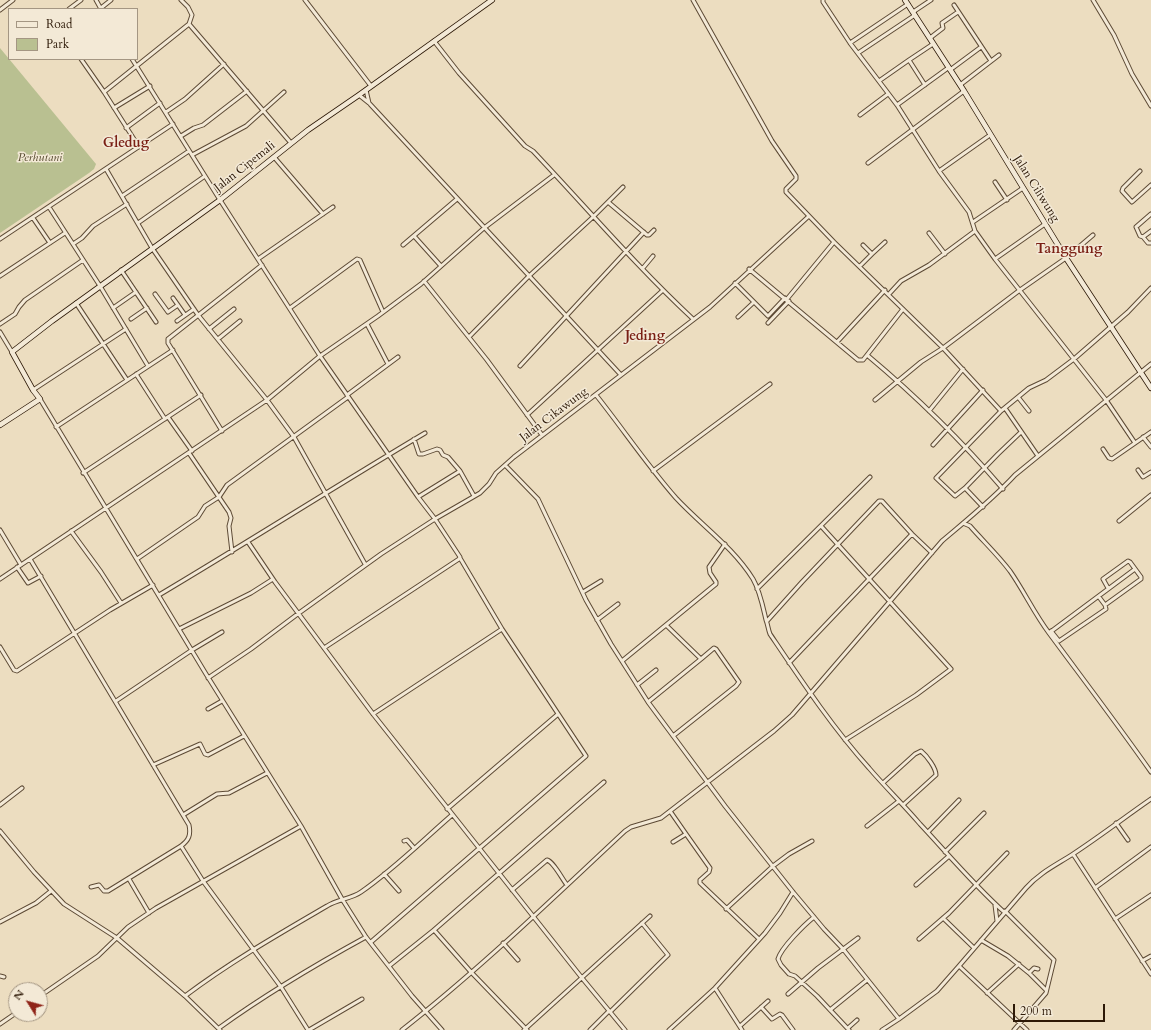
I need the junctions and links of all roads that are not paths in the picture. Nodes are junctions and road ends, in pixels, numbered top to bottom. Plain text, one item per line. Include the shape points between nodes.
1 (13, 0) edge
2 (81, 0) edge
3 (111, 0) edge
4 (181, 0) edge
5 (305, 0) edge
6 (492, 0) edge
7 (693, 0) edge
8 (823, 0) edge
9 (931, 0) edge
10 (1093, 0) edge
11 (907, 2) edge
12 (954, 5) dead end
13 (70, 8) edge
14 (102, 8) edge
15 (0, 10) edge
16 (958, 12) junction
17 (914, 14) junction
18 (189, 24) junction
19 (930, 38) junction
20 (434, 41) junction
21 (850, 43) junction
22 (934, 44) junction
23 (981, 47) junction
24 (858, 53) junction
25 (999, 55) dead end
26 (82, 60) edge
27 (133, 60) edge
28 (909, 60) junction
29 (991, 61) junction
30 (224, 64) junction
31 (136, 65) junction
32 (949, 69) junction
33 (879, 82) junction
34 (960, 84) junction
35 (925, 85) junction
36 (150, 86) junction
37 (371, 86) junction
38 (366, 90) junction
39 (964, 91) junction
40 (104, 92) junction
41 (247, 92) junction
42 (284, 92) dead end
43 (888, 94) junction
44 (359, 95) junction
45 (160, 103) junction
46 (369, 103) junction
47 (897, 105) junction
48 (1151, 106) edge
49 (114, 108) junction
50 (263, 110) junction
51 (166, 112) junction
52 (860, 115) dead end
53 (173, 124) junction
54 (126, 128) junction
55 (912, 129) junction
56 (990, 135) junction
57 (181, 136) junction
58 (291, 143) junction
59 (139, 147) junction
60 (189, 150) junction
61 (192, 155) junction
62 (274, 157) junction
63 (868, 163) dead end
64 (106, 169) junction
65 (938, 171) junction
66 (1140, 171) dead end
67 (554, 175) junction
68 (205, 176) junction
69 (995, 182) dead end
70 (1151, 185) edge
71 (623, 187) dead end
72 (1023, 188) junction
73 (122, 196) junction
74 (457, 199) junction
75 (220, 200) junction
76 (1007, 200) junction
77 (608, 202) junction
78 (127, 204) junction
79 (48, 207) junction
80 (333, 207) dead end
81 (323, 214) junction
82 (1151, 214) edge
83 (809, 216) junction
84 (593, 217) junction
85 (33, 218) junction
86 (973, 222) junction
87 (138, 223) junction
88 (1045, 224) junction
89 (484, 228) junction
90 (654, 230) dead end
91 (1151, 230) edge
92 (975, 231) junction
93 (644, 232) junction
94 (65, 233) junction
95 (929, 233) dead end
96 (1093, 235) dead end
97 (414, 236) junction
98 (1143, 237) junction
99 (0, 239) edge
100 (834, 242) junction
101 (885, 242) dead end
102 (50, 243) junction
103 (1151, 243) edge
104 (73, 244) junction
105 (403, 245) dead end
106 (863, 245) dead end
107 (152, 248) junction
108 (627, 252) junction
109 (872, 254) junction
110 (945, 254) junction
111 (653, 256) dead end
112 (995, 258) junction
113 (1066, 258) junction
114 (258, 259) junction
115 (83, 260) junction
116 (262, 266) junction
117 (441, 266) junction
118 (860, 266) junction
119 (643, 268) junction
120 (749, 269) junction
121 (121, 270) junction
122 (0, 276) edge
123 (529, 276) junction
124 (424, 281) junction
125 (734, 283) junction
126 (100, 286) junction
127 (1151, 288) edge
128 (885, 290) junction
129 (1020, 290) junction
130 (662, 291) junction
131 (136, 292) junction
132 (155, 294) dead end
133 (889, 294) junction
134 (173, 298) dead end
135 (787, 300) junction
136 (76, 303) junction
137 (753, 303) junction
138 (178, 305) junction
139 (113, 308) junction
140 (147, 308) junction
141 (290, 308) junction
142 (194, 309) junction
143 (234, 309) dead end
144 (903, 309) junction
145 (383, 312) junction
146 (185, 315) junction
147 (198, 315) junction
148 (567, 317) junction
149 (738, 317) dead end
150 (131, 319) dead end
151 (693, 319) junction
152 (177, 321) dead end
153 (240, 321) dead end
154 (156, 322) dead end
155 (768, 323) dead end
156 (0, 324) edge
157 (367, 324) junction
158 (1111, 328) junction
159 (126, 329) junction
160 (209, 329) junction
161 (0, 332) edge
162 (469, 337) junction
163 (218, 339) junction
164 (837, 342) junction
165 (103, 344) junction
166 (943, 348) junction
167 (173, 350) junction
168 (598, 351) junction
169 (12, 352) junction
170 (867, 355) junction
171 (320, 356) junction
172 (398, 357) dead end
173 (1074, 359) junction
174 (388, 364) junction
175 (1151, 364) edge
176 (148, 366) junction
177 (520, 366) dead end
178 (963, 369) junction
179 (1141, 372) junction
180 (136, 374) junction
181 (621, 375) junction
182 (127, 380) junction
183 (898, 381) junction
184 (770, 384) dead end
185 (1151, 388) edge
186 (33, 390) junction
187 (982, 390) junction
188 (201, 395) junction
189 (596, 395) junction
190 (347, 396) junction
191 (1018, 397) junction
192 (40, 399) junction
193 (267, 400) junction
194 (875, 400) dead end
195 (1106, 400) junction
196 (1005, 408) junction
197 (929, 411) junction
198 (1001, 411) junction
199 (1029, 411) dead end
200 (527, 415) junction
201 (166, 418) junction
202 (0, 425) edge
203 (56, 427) junction
204 (948, 428) junction
205 (222, 431) junction
206 (1021, 432) junction
207 (1151, 432) edge
208 (425, 433) dead end
209 (542, 435) junction
210 (294, 437) junction
211 (1143, 437) junction
212 (414, 439) junction
213 (1135, 443) junction
214 (933, 445) dead end
215 (966, 447) junction
216 (1151, 447) edge
217 (1103, 449) dead end
218 (190, 452) junction
219 (388, 455) junction
220 (1038, 456) junction
221 (505, 465) junction
222 (985, 468) junction
223 (1138, 470) dead end
224 (460, 471) junction
225 (653, 471) junction
226 (1151, 472) edge
227 (84, 473) junction
228 (870, 477) dead end
229 (965, 488) junction
230 (1003, 489) junction
231 (326, 493) junction
232 (1151, 495) edge
233 (474, 496) junction
234 (219, 497) junction
235 (418, 497) junction
236 (983, 507) junction
237 (105, 508) junction
238 (971, 518) junction
239 (435, 519) junction
240 (1118, 521) dead end
241 (963, 523) junction
242 (822, 526) junction
243 (970, 526) junction
244 (0, 530) edge
245 (71, 531) junction
246 (912, 534) junction
247 (248, 542) junction
248 (725, 544) junction
249 (838, 544) junction
250 (232, 552) junction
251 (932, 553) junction
252 (460, 558) junction
253 (30, 559) junction
254 (137, 559) junction
255 (366, 564) junction
256 (19, 566) junction
257 (1135, 569) junction
258 (41, 576) junction
259 (273, 578) junction
260 (0, 579) edge
261 (870, 580) junction
262 (601, 581) dead end
263 (152, 585) junction
264 (1108, 588) junction
265 (757, 589) junction
266 (583, 592) junction
267 (159, 595) junction
268 (1101, 596) junction
269 (891, 601) junction
270 (121, 603) junction
271 (618, 604) dead end
272 (1106, 604) junction
273 (299, 613) junction
274 (598, 620) junction
275 (767, 621) junction
276 (667, 626) junction
277 (179, 629) junction
278 (502, 629) junction
279 (74, 632) junction
280 (222, 632) dead end
281 (1050, 632) junction
282 (0, 647) edge
283 (324, 648) junction
284 (192, 650) junction
285 (701, 659) junction
286 (622, 662) junction
287 (789, 663) junction
288 (656, 670) dead end
289 (208, 678) junction
290 (637, 685) junction
291 (811, 694) junction
292 (222, 701) junction
293 (116, 702) junction
294 (648, 702) junction
295 (208, 709) dead end
296 (373, 714) junction
297 (557, 715) junction
298 (244, 736) junction
299 (673, 736) junction
300 (845, 740) junction
301 (153, 765) junction
302 (1151, 772) edge
303 (267, 773) junction
304 (604, 782) dead end
305 (707, 782) junction
306 (883, 783) junction
307 (22, 788) dead end
308 (1151, 799) edge
309 (959, 800) dead end
310 (899, 801) junction
311 (0, 805) edge
312 (903, 805) junction
313 (447, 809) junction
314 (670, 811) junction
315 (984, 813) dead end
316 (183, 815) junction
317 (452, 815) junction
318 (1116, 823) junction
319 (301, 826) junction
320 (867, 826) dead end
321 (0, 831) edge
322 (928, 832) junction
323 (686, 834) junction
324 (1128, 840) dead end
325 (404, 841) dead end
326 (812, 841) dead end
327 (673, 842) dead end
328 (181, 846) junction
329 (1151, 847) edge
330 (414, 848) junction
331 (478, 848) junction
332 (945, 852) junction
333 (1007, 853) dead end
334 (1073, 854) junction
335 (948, 856) junction
336 (773, 866) junction
337 (499, 873) junction
338 (384, 874) junction
339 (129, 879) junction
340 (203, 881) junction
341 (567, 885) junction
342 (916, 885) dead end
343 (976, 886) junction
344 (91, 887) dead end
345 (1095, 888) junction
346 (399, 890) dead end
347 (512, 890) junction
348 (51, 892) junction
349 (793, 892) junction
350 (1151, 895) edge
351 (342, 899) junction
352 (995, 904) junction
353 (726, 909) junction
354 (1005, 912) junction
355 (148, 913) junction
356 (534, 916) junction
357 (650, 916) dead end
358 (814, 917) junction
359 (943, 918) junction
360 (1115, 919) junction
361 (997, 921) junction
362 (0, 922) edge
363 (642, 923) junction
364 (434, 930) junction
365 (366, 937) junction
366 (117, 938) junction
367 (858, 938) dead end
368 (759, 939) junction
369 (919, 940) dead end
370 (981, 940) junction
371 (371, 942) junction
372 (503, 943) junction
373 (974, 948) junction
374 (843, 949) junction
375 (254, 950) junction
376 (1151, 956) edge
377 (518, 960) dead end
378 (1142, 961) junction
379 (1019, 964) junction
380 (389, 966) junction
381 (959, 966) junction
382 (1038, 969) dead end
383 (471, 972) junction
384 (1029, 973) junction
385 (1151, 974) edge
386 (0, 976) edge
387 (4, 977) dead end
388 (582, 978) junction
389 (867, 980) junction
390 (802, 983) junction
391 (281, 987) junction
392 (715, 988) junction
393 (48, 990) edge
394 (1046, 990) junction
395 (987, 993) junction
396 (788, 994) dead end
397 (186, 996) junction
398 (362, 999) dead end
399 (768, 1001) dead end
400 (762, 1007) junction
401 (830, 1010) junction
402 (426, 1011) junction
403 (610, 1011) junction
404 (899, 1019) junction
405 (857, 1020) dead end
406 (1020, 1023) junction
407 (739, 1028) edge
408 (218, 1029) edge
409 (526, 1029) edge
410 (848, 1029) edge
411 (309, 1030) edge
412 (402, 1030) edge
413 (442, 1030) edge
414 (590, 1030) edge
415 (625, 1030) edge
416 (669, 1030) edge
417 (793, 1030) edge
418 (882, 1030) edge
419 (1014, 1030) edge
420 (1027, 1030) edge

1 - 15 street
2 - 13 street
3 - 14 street
4 - 18 street via 192,15
5 - 37 street
6 - 20 main road, Jalan Cipemali
7 - 83 street via 769,135 796,176 786,192
8 - 21 street
9 - 17 street
10 - 48 street
11 - 17 main road, Jalan Ciliwung
11 - 21 street
12 - 16 street
16 - 19 street via 942,23 943,28
16 - 23 street
17 - 19 main road, Jalan Ciliwung
17 - 24 street
18 - 30 street
18 - 31 street
19 - 22 main road, Jalan Ciliwung
20 - 37 main road, Jalan Cipemali
20 - 67 street via 459,73
21 - 24 street
22 - 28 street
22 - 32 main road, Jalan Ciliwung
23 - 29 street
23 - 32 street
24 - 33 street
25 - 29 street
26 - 40 street
27 - 31 street
28 - 33 street
28 - 35 street
29 - 34 street
30 - 41 street
30 - 51 street via 185,99
31 - 36 street
31 - 40 street
32 - 34 main road, Jalan Ciliwung
32 - 35 street
33 - 43 street
34 - 39 main road, Jalan Ciliwung
35 - 47 street
36 - 45 street
36 - 49 street
37 - 38 main road, Jalan Cipemali
38 - 44 main road, Jalan Cipemali
38 - 46 street
39 - 55 street
39 - 56 main road, Jalan Ciliwung
40 - 49 street
41 - 50 street
41 - 57 street via 203,125
42 - 50 street
43 - 47 street
43 - 52 street
44 - 46 street
44 - 58 main road, Jalan Cipemali
45 - 51 street
45 - 54 street
46 - 74 street
47 - 55 street
49 - 54 street
50 - 58 street
50 - 61 street via 246,126
51 - 53 street
53 - 57 street
53 - 59 street
54 - 59 street
55 - 63 street
55 - 65 street
56 - 65 street
56 - 72 main road, Jalan Ciliwung
57 - 60 street
58 - 62 main road, Jalan Cipemali
59 - 64 street
60 - 61 street
60 - 73 street
61 - 68 street
62 - 75 main road, Jalan Cipemali
62 - 81 street
64 - 73 street
64 - 79 street
65 - 86 street via 969,212
66 - 70 street via 1122,190 1132,202
67 - 84 street
67 - 89 street
68 - 75 street
68 - 87 street
69 - 76 street
71 - 77 street
72 - 76 street
72 - 88 main road, Jalan Ciliwung
73 - 78 street
74 - 89 street
74 - 97 street
75 - 107 main road, Jalan Cipemali
75 - 114 street
76 - 86 street
77 - 84 street
77 - 93 street
78 - 87 street
78 - 104 street via 93,226
79 - 85 street
79 - 94 street
80 - 81 street
81 - 114 street
82 - 98 street via 1136,227
83 - 100 street
83 - 120 street, Jalan Cikawung
84 - 108 street
84 - 123 street
85 - 99 street
85 - 102 street
86 - 92 street
87 - 107 street
88 - 112 street
88 - 113 main road, Jalan Ciliwung
89 - 117 street
89 - 123 street
90 - 93 street via 648,236
91 - 98 street
92 - 110 street
92 - 112 street
93 - 108 street
94 - 102 street
94 - 104 street
95 - 110 street
96 - 113 street
97 - 105 street
97 - 117 street
98 - 103 street
100 - 118 street
100 - 135 street
101 - 109 street
102 - 122 street
104 - 115 street
106 - 109 street
107 - 121 main road, Jalan Cipemali
107 - 142 street
108 - 119 street
108 - 148 street
109 - 118 street
110 - 133 street via 901,281
111 - 119 street
112 - 129 street
113 - 129 street
113 - 158 main road, Jalan Ciliwung
114 - 116 street
115 - 126 street
115 - 156 street via 25,300 15,314
116 - 141 street
116 - 147 street
117 - 124 street
118 - 128 street
119 - 130 street
120 - 125 street, Jalan Cikawung
120 - 135 street
121 - 126 main road, Jalan Cipemali
121 - 131 street
123 - 148 street
123 - 162 street
124 - 145 street
124 - 162 street
125 - 137 street
125 - 151 street, Jalan Cikawung
126 - 136 main road, Jalan Cipemali
126 - 139 street
127 - 158 street
128 - 133 street
128 - 164 street
129 - 166 street
129 - 173 street
130 - 151 street
130 - 168 street
131 - 139 street
131 - 140 street
132 - 138 street via 168,312
133 - 144 street
134 - 138 street
135 - 137 street via 768,316
135 - 155 street
135 - 164 street
136 - 165 street
136 - 169 main road, Jalan Cipemali
137 - 149 street
138 - 146 street
139 - 159 street
140 - 150 street
140 - 154 street
141 - 145 street via 357,259 360,260
141 - 171 street
142 - 146 street
142 - 147 street
143 - 160 street
144 - 166 street
144 - 170 street
145 - 157 street
146 - 152 street
147 - 160 street
147 - 167 street via 168,338
148 - 168 street
148 - 177 street
151 - 181 street, Jalan Cikawung
153 - 163 street
157 - 171 street
157 - 174 street
158 - 173 street
158 - 179 main road, Jalan Ciliwung
159 - 165 street
159 - 176 street
160 - 163 street
161 - 169 street
162 - 200 street
163 - 193 street
164 - 170 street via 858,360 863,360
165 - 182 street
165 - 186 street
166 - 178 street
166 - 183 street
167 - 176 street
167 - 188 street
168 - 181 street
168 - 200 street
169 - 186 main road
170 - 183 street
171 - 190 street
171 - 193 street
172 - 174 street
173 - 191 street
173 - 195 street
174 - 190 street
175 - 179 street
176 - 180 street
178 - 187 street
178 - 197 street
179 - 185 main road, Jalan Ciliwung
179 - 195 street
180 - 182 street
180 - 201 street
181 - 189 street, Jalan Cikawung
182 - 203 street
183 - 194 street
183 - 197 street
184 - 225 street
186 - 192 main road
187 - 198 street
187 - 204 street
188 - 201 street
188 - 205 street
189 - 209 street, Jalan Cikawung
189 - 225 street
190 - 210 street
190 - 219 street
191 - 196 street
191 - 199 street
192 - 202 main road
192 - 203 street
193 - 205 street
193 - 210 street
195 - 213 street
195 - 220 street
196 - 198 street
196 - 206 street
197 - 204 street
198 - 215 street
200 - 209 street
201 - 218 street
201 - 227 street
203 - 227 street
204 - 214 street
204 - 215 street
205 - 218 street
206 - 220 street
206 - 222 street
207 - 211 street
208 - 212 street
209 - 221 street, Jalan Cikawung
210 - 231 street
210 - 234 street via 227,485
211 - 213 street
211 - 216 street
212 - 219 street
212 - 224 street via 419,454 438,449
213 - 217 street via 1111,459
215 - 222 street
215 - 229 street via 936,478 956,496
218 - 234 street
218 - 237 street
219 - 231 street
219 - 235 street
220 - 230 street
221 - 233 street, Jalan Cikawung via 483,490
221 - 266 street via 538,499
222 - 229 street
222 - 230 street
223 - 226 street via 1143,477
224 - 233 street
224 - 235 street
225 - 248 street via 696,519
227 - 237 street
228 - 242 street
229 - 236 street
230 - 236 street
231 - 247 street
231 - 255 street
232 - 240 street
233 - 239 street, Jalan Cikawung
234 - 250 street via 230,515
234 - 254 street via 205,506 198,517
235 - 239 street
236 - 238 street
237 - 245 street
237 - 254 street
238 - 241 street
238 - 243 street
239 - 252 street
239 - 255 street, Jalan Cikawung
241 - 243 street
241 - 251 street
242 - 249 street
242 - 265 street
243 - 281 street via 1010,571
244 - 256 street
245 - 253 street
245 - 270 street
246 - 249 street via 880,500
246 - 251 street
246 - 261 street
247 - 250 street
247 - 259 street
248 - 265 street via 752,577
248 - 276 street via 709,567 716,584
249 - 261 street
249 - 275 street
250 - 267 street
251 - 269 street
252 - 278 street
252 - 283 street
253 - 256 street
253 - 258 street
254 - 263 street
255 - 273 street, Jalan Cikawung
256 - 258 street via 28,583
256 - 260 street
257 - 264 street
257 - 264 street via 1128,561 1103,579
257 - 272 street via 1141,579
258 - 279 street
259 - 273 street
259 - 277 street via 251,593
261 - 269 street
261 - 287 street
262 - 266 street
263 - 267 street
263 - 270 street
264 - 268 street
265 - 275 street
266 - 274 street
267 - 277 street
268 - 272 street
268 - 281 street
269 - 291 street
269 - 300 street via 951,670
270 - 279 street
271 - 274 street
272 - 281 street via 1106,609 1060,640
273 - 283 street
273 - 289 street, Jalan Cikawung
274 - 286 street
275 - 287 street via 770,634
276 - 285 street
276 - 286 street
277 - 284 street
278 - 296 street
278 - 297 street
279 - 282 street via 16,671
279 - 293 street
280 - 284 street
281 - 302 street
283 - 296 street
284 - 289 street
284 - 293 street
285 - 294 street
285 - 299 street via 716,649 739,682
286 - 290 street
287 - 291 street
288 - 290 street
289 - 292 street
290 - 294 street
291 - 300 street
291 - 305 street via 774,731
292 - 295 street
292 - 298 street
293 - 301 street
294 - 299 street
296 - 313 street
297 - 313 street
297 - 331 street via 586,756
298 - 301 street via 208,755 200,744
298 - 303 street
299 - 305 street
300 - 306 street
301 - 316 street
303 - 316 street via 229,793 217,794
303 - 319 street
304 - 337 street
305 - 314 street
305 - 336 street
306 - 310 street
306 - 312 street via 915,754 921,751 925,755 936,775
307 - 311 street
308 - 318 street
309 - 322 street
310 - 312 street
310 - 320 street
312 - 322 street
313 - 317 street
314 - 323 street
314 - 341 street via 658,820 625,831
315 - 332 street
316 - 328 street via 190,831 186,842
317 - 330 street
317 - 331 street
318 - 324 street
318 - 334 street
319 - 340 street
319 - 351 street
321 - 348 street
322 - 332 street
323 - 327 street
323 - 353 street via 710,868 699,882
325 - 330 street via 408,840
326 - 336 street via 788,854
328 - 339 street
328 - 340 street
329 - 345 street
330 - 338 street
331 - 337 street
331 - 371 street
332 - 335 street
333 - 343 street
334 - 345 street
334 - 354 street via 1031,882
335 - 342 street
335 - 343 street
336 - 349 street
336 - 353 street
337 - 347 street
337 - 364 street
338 - 346 street
338 - 351 street via 360,892
339 - 344 street via 107,892 96,884
339 - 355 street
340 - 355 street
340 - 375 street
341 - 347 street via 553,863 548,860
341 - 356 street
343 - 352 street
343 - 359 street
345 - 360 street
347 - 356 street
348 - 362 street
348 - 366 street via 75,912
349 - 358 street
349 - 368 street
350 - 360 street
351 - 365 street
351 - 375 street via 331,903
352 - 354 street
352 - 361 street
353 - 368 street
354 - 361 street
354 - 394 street via 1054,958
355 - 366 street
356 - 372 street
356 - 388 street
357 - 363 street
358 - 374 street
358 - 390 street via 782,950 778,958 789,974
359 - 369 street
359 - 373 street
360 - 378 street
361 - 370 street
363 - 388 street
363 - 403 street via 668,954
364 - 380 street
364 - 383 street
365 - 371 street
365 - 391 street
366 - 393 street via 98,956
366 - 397 street
367 - 374 street
368 - 392 street
370 - 373 street
370 - 379 street
371 - 380 street
372 - 377 street
372 - 383 street
373 - 381 street
374 - 389 street
374 - 390 street
375 - 391 street
375 - 397 street
376 - 378 street
378 - 385 street
379 - 384 street
379 - 395 street
380 - 402 street
381 - 395 street
381 - 404 street via 937,991
382 - 384 street via 1034,968
383 - 402 street
383 - 409 street
384 - 394 street
386 - 387 street
388 - 403 street
388 - 409 street
389 - 401 street
389 - 404 street
390 - 396 street
390 - 401 street
391 - 408 street
391 - 411 street
392 - 407 street
392 - 416 street
394 - 406 street
395 - 406 street
397 - 408 street
398 - 411 street
399 - 400 street
400 - 407 street
400 - 417 street via 772,1020 782,1015
401 - 410 street
402 - 412 street
402 - 413 street
403 - 414 street
403 - 415 street
404 - 418 street
405 - 410 street
406 - 419 street
406 - 420 street

